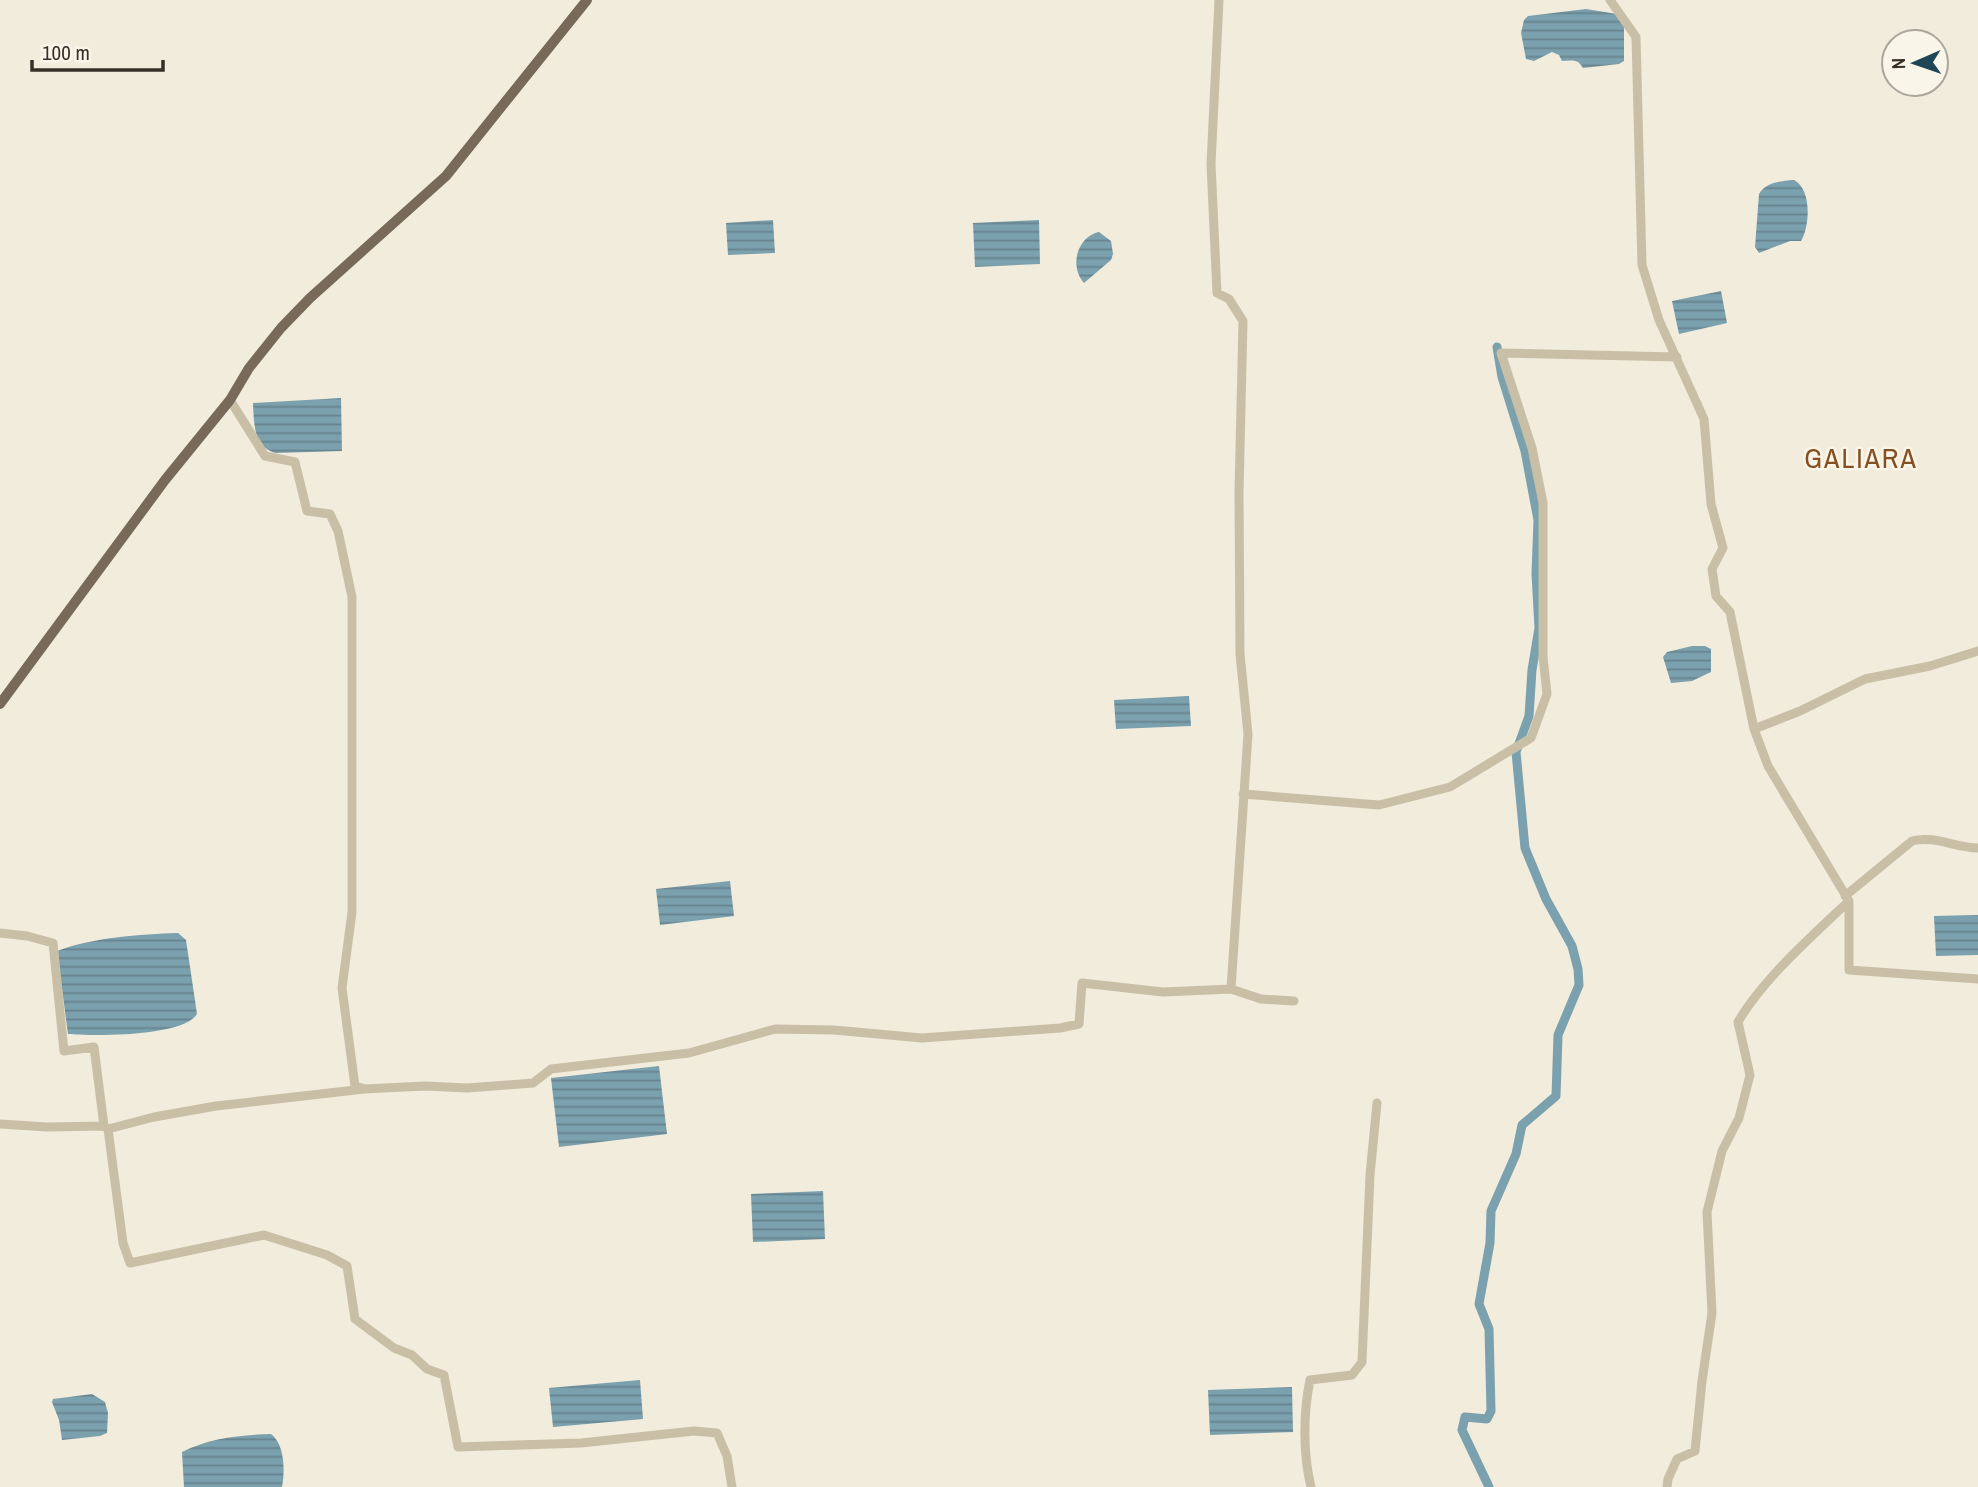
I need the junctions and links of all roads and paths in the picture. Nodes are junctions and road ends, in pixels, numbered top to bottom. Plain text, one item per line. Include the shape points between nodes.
1 (587, 0) edge
2 (1219, 0) edge
3 (1610, 0) edge
4 (1677, 358) junction
5 (230, 400) junction
6 (1978, 650) edge
7 (0, 704) edge
8 (1754, 729) junction
9 (1243, 794) junction
10 (1978, 848) edge
11 (1847, 899) junction
12 (0, 933) edge
13 (1978, 979) edge
14 (1231, 989) junction
15 (1294, 1001) dead end
16 (364, 1089) junction
17 (1377, 1103) dead end
18 (0, 1124) edge
19 (106, 1128) junction
20 (732, 1487) edge
21 (1311, 1487) edge
22 (1668, 1487) edge

1 - 5 main road via 446,176 281,328
2 - 9 street via 1211,164 1216,293 1229,299 1243,321 1240,654 1248,734
3 - 4 street via 1636,37 1642,265
4 - 8 street via 1704,419 1711,504 1723,548 1712,569 1716,596 1730,612
4 - 9 street via 1501,354 1532,448 1543,503 1547,694 1531,738 1450,787 1379,806
5 - 7 main road via 165,480
5 - 16 street via 265,456 295,462 307,511 330,514 352,597 352,912 342,988 355,1086
6 - 8 street via 1930,666 1865,679
8 - 11 street via 1769,766
9 - 14 street
10 - 11 street via 1925,838 1912,841
11 - 13 street via 1850,970
11 - 22 street via 1738,1022 1750,1075 1738,1118 1722,1151 1707,1212 1712,1313 1695,1451 1676,1459
12 - 19 street via 53,943 64,1051 94,1047
14 - 15 street via 1261,999
14 - 16 street via 1163,992 1082,983 1079,1024 1060,1028 922,1038 775,1029 689,1053 551,1069 533,1083
16 - 19 street via 216,1106
17 - 21 street via 1362,1362 1352,1375 1310,1381 1306,1402
18 - 19 street
19 - 20 street via 130,1263 264,1235 327,1255 347,1266 355,1319 427,1369 444,1375 458,1447 717,1433

